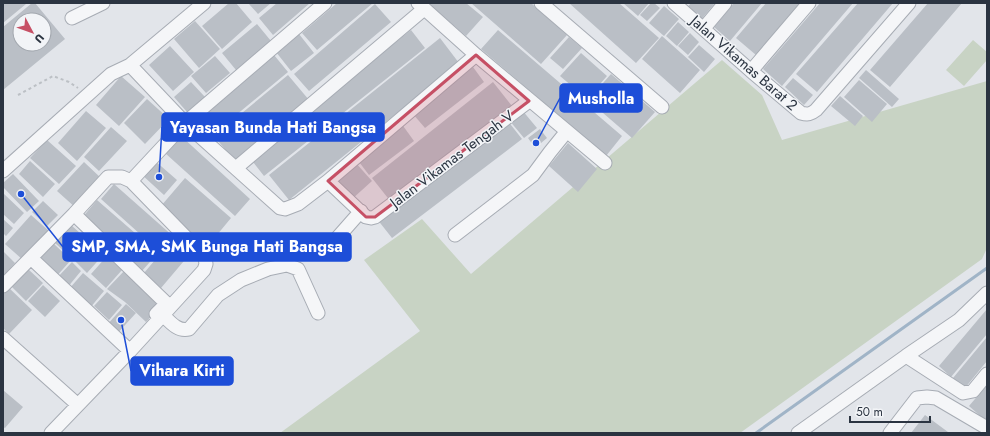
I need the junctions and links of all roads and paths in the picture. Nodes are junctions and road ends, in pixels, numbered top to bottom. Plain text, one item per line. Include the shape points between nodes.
1 (103, 3) edge
2 (204, 3) edge
3 (325, 3) edge
4 (541, 3) edge
5 (674, 3) edge
6 (725, 3) edge
7 (809, 3) edge
8 (909, 3) edge
9 (421, 6) edge
10 (72, 18) dead end
11 (704, 28) junction
12 (476, 55) junction
13 (130, 65) junction
14 (751, 71) junction
15 (18, 94) dead end
16 (87, 95) junction
17 (529, 101) junction
18 (662, 107) dead end
19 (185, 123) junction
20 (567, 131) junction
21 (605, 163) dead end
22 (236, 168) junction
23 (3, 170) edge
24 (131, 181) junction
25 (328, 181) junction
26 (361, 211) junction
27 (74, 214) junction
28 (455, 235) dead end
29 (331, 245) dead end
30 (31, 258) junction
31 (3, 286) edge
32 (987, 293) edge
33 (318, 313) dead end
34 (158, 316) junction
35 (3, 338) edge
36 (130, 351) junction
37 (906, 356) junction
38 (987, 374) edge
39 (78, 405) junction
40 (987, 428) edge
41 (51, 433) edge
42 (798, 433) edge
43 (890, 433) edge

1 - 10 street
2 - 13 street
3 - 19 street
4 - 18 street
5 - 11 street, Jalan Vikamas Barat 2
6 - 11 street
7 - 14 street
8 - 14 street, Jalan Vikamas Barat 2 via 810,115 801,113
9 - 12 street
9 - 22 street
11 - 14 street, Jalan Vikamas Barat 2
12 - 17 street
12 - 25 street
13 - 16 street via 111,74
13 - 19 street
15 - 16 path via 53,76 69,82
16 - 23 street
17 - 20 street
17 - 26 street, Jalan Vikamas Tengah V via 375,217 366,217
19 - 22 street
19 - 24 street
20 - 21 street
20 - 28 street via 533,175
22 - 25 street via 280,208 285,209 298,204
24 - 27 street via 122,177 108,177
24 - 34 street via 205,257 204,270
25 - 26 street
26 - 29 street
27 - 30 street
27 - 34 street via 165,302
30 - 31 street
30 - 36 street
32 - 37 street via 959,320
33 - 34 street via 298,269 287,265 268,269 241,280 218,295 189,329 179,329
34 - 36 street
35 - 39 street
36 - 39 street
37 - 38 street via 963,393 973,391
37 - 42 street
39 - 41 street
40 - 43 street via 936,398 927,397 917,398

